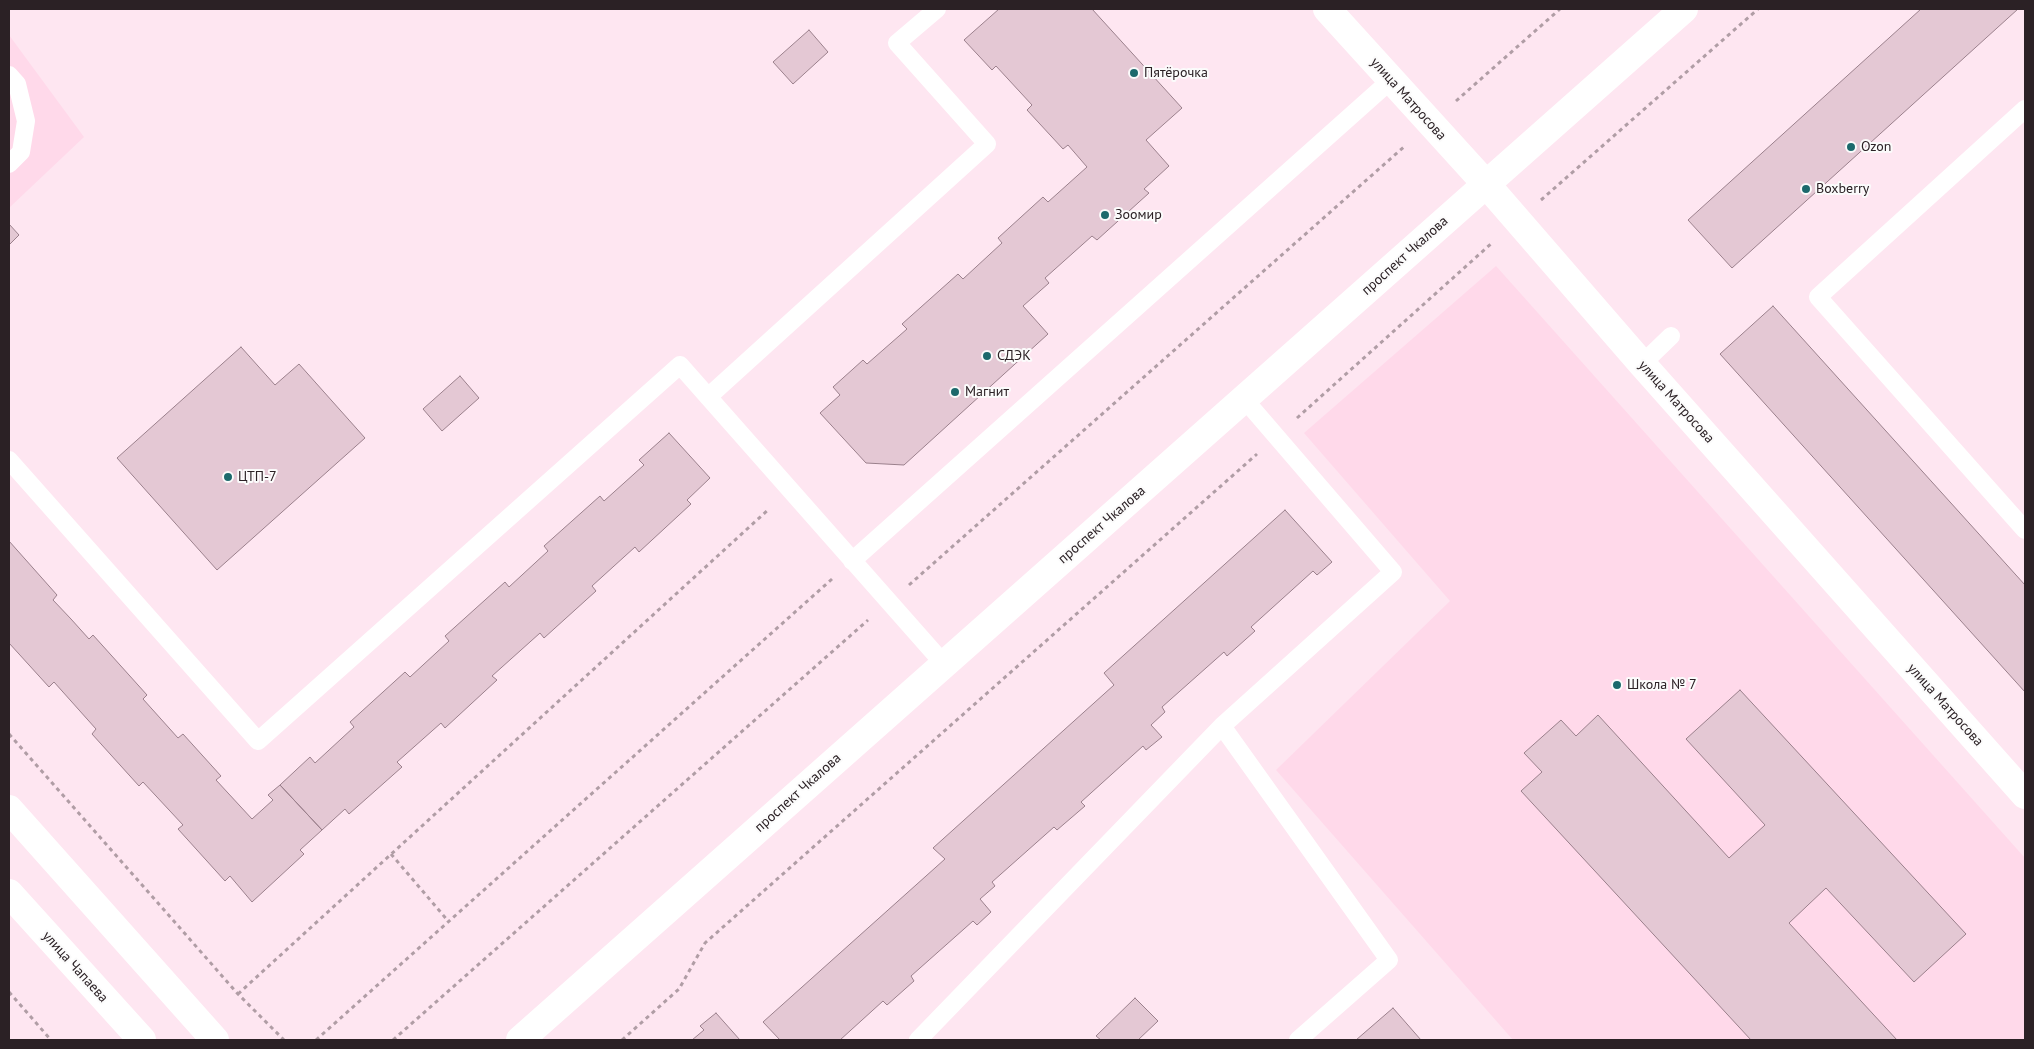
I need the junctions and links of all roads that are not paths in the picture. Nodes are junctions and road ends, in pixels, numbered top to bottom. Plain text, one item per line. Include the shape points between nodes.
1 (937, 9) edge
2 (1327, 9) edge
3 (1684, 9) edge
4 (9, 75) edge
5 (1391, 80) junction
6 (2025, 109) edge
7 (9, 164) edge
8 (1486, 184) junction
9 (1671, 336) dead end
10 (1642, 364) junction
11 (708, 397) junction
12 (1245, 400) junction
13 (9, 460) edge
14 (2025, 530) edge
15 (852, 561) junction
16 (944, 664) junction
17 (1222, 726) junction
18 (2025, 795) edge
19 (9, 809) edge
20 (9, 893) edge
21 (142, 1040) edge
22 (215, 1040) edge
23 (520, 1040) edge
24 (918, 1040) edge
25 (1298, 1040) edge

1 - 11 lane via 897,43 987,144
2 - 5 street, улица Матросова
3 - 8 street, проспект Чкалова
4 - 7 lane via 17,84 26,121 21,152
5 - 8 street, улица Матросова
5 - 15 lane
6 - 14 lane via 1818,297
8 - 10 street, улица Матросова
8 - 12 street, проспект Чкалова
9 - 10 lane
10 - 18 street, улица Матросова
11 - 13 lane via 680,365 258,741
11 - 15 lane
12 - 16 street, проспект Чкалова
12 - 17 lane via 1393,572
15 - 16 lane
16 - 23 street, проспект Чкалова
17 - 24 lane
17 - 25 lane via 1389,960
19 - 22 street
20 - 21 street, улица Чапаева

